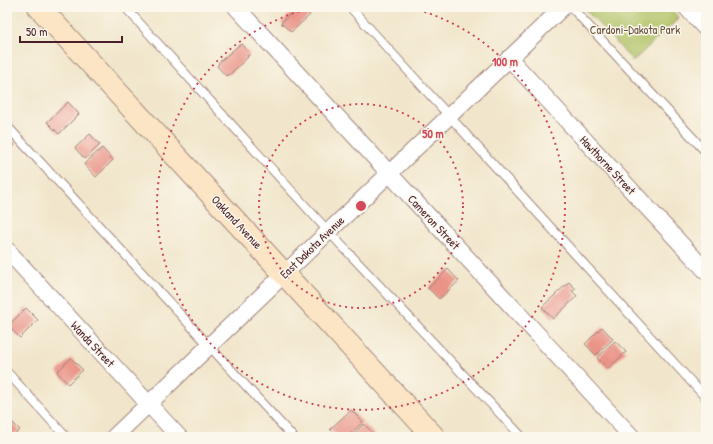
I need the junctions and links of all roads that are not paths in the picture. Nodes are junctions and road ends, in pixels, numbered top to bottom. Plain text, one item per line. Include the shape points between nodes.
1 (39, 7) edge
2 (124, 7) edge
3 (236, 7) edge
4 (350, 7) edge
5 (563, 7) edge
6 (571, 7) edge
7 (686, 7) edge
8 (706, 29) edge
9 (509, 58) junction
10 (449, 116) junction
11 (7, 126) edge
12 (706, 152) edge
13 (389, 173) junction
14 (328, 231) junction
15 (7, 250) edge
16 (706, 271) edge
17 (284, 274) junction
18 (209, 346) junction
19 (7, 372) edge
20 (706, 398) edge
21 (148, 404) junction
22 (66, 437) edge
23 (114, 437) edge
24 (179, 437) edge
25 (293, 437) edge
26 (434, 437) edge
27 (522, 437) edge
28 (632, 437) edge

1 - 17 street, Oakland Avenue
2 - 14 lane
3 - 13 street, Cameron Street
4 - 10 lane
5 - 9 street, East Dakota Avenue
6 - 12 lane
7 - 8 street
9 - 10 street, East Dakota Avenue
9 - 16 street, Hawthorne Street
10 - 13 street, East Dakota Avenue
10 - 20 lane
11 - 18 lane
13 - 14 street, East Dakota Avenue
13 - 28 street, Cameron Street
14 - 17 street, East Dakota Avenue
14 - 27 lane
15 - 21 street, Wanda Street
17 - 18 street, East Dakota Avenue
17 - 26 street, Oakland Avenue
18 - 21 street, East Dakota Avenue
18 - 25 lane
19 - 22 lane
21 - 23 street, East Dakota Avenue
21 - 24 street, Wanda Street

